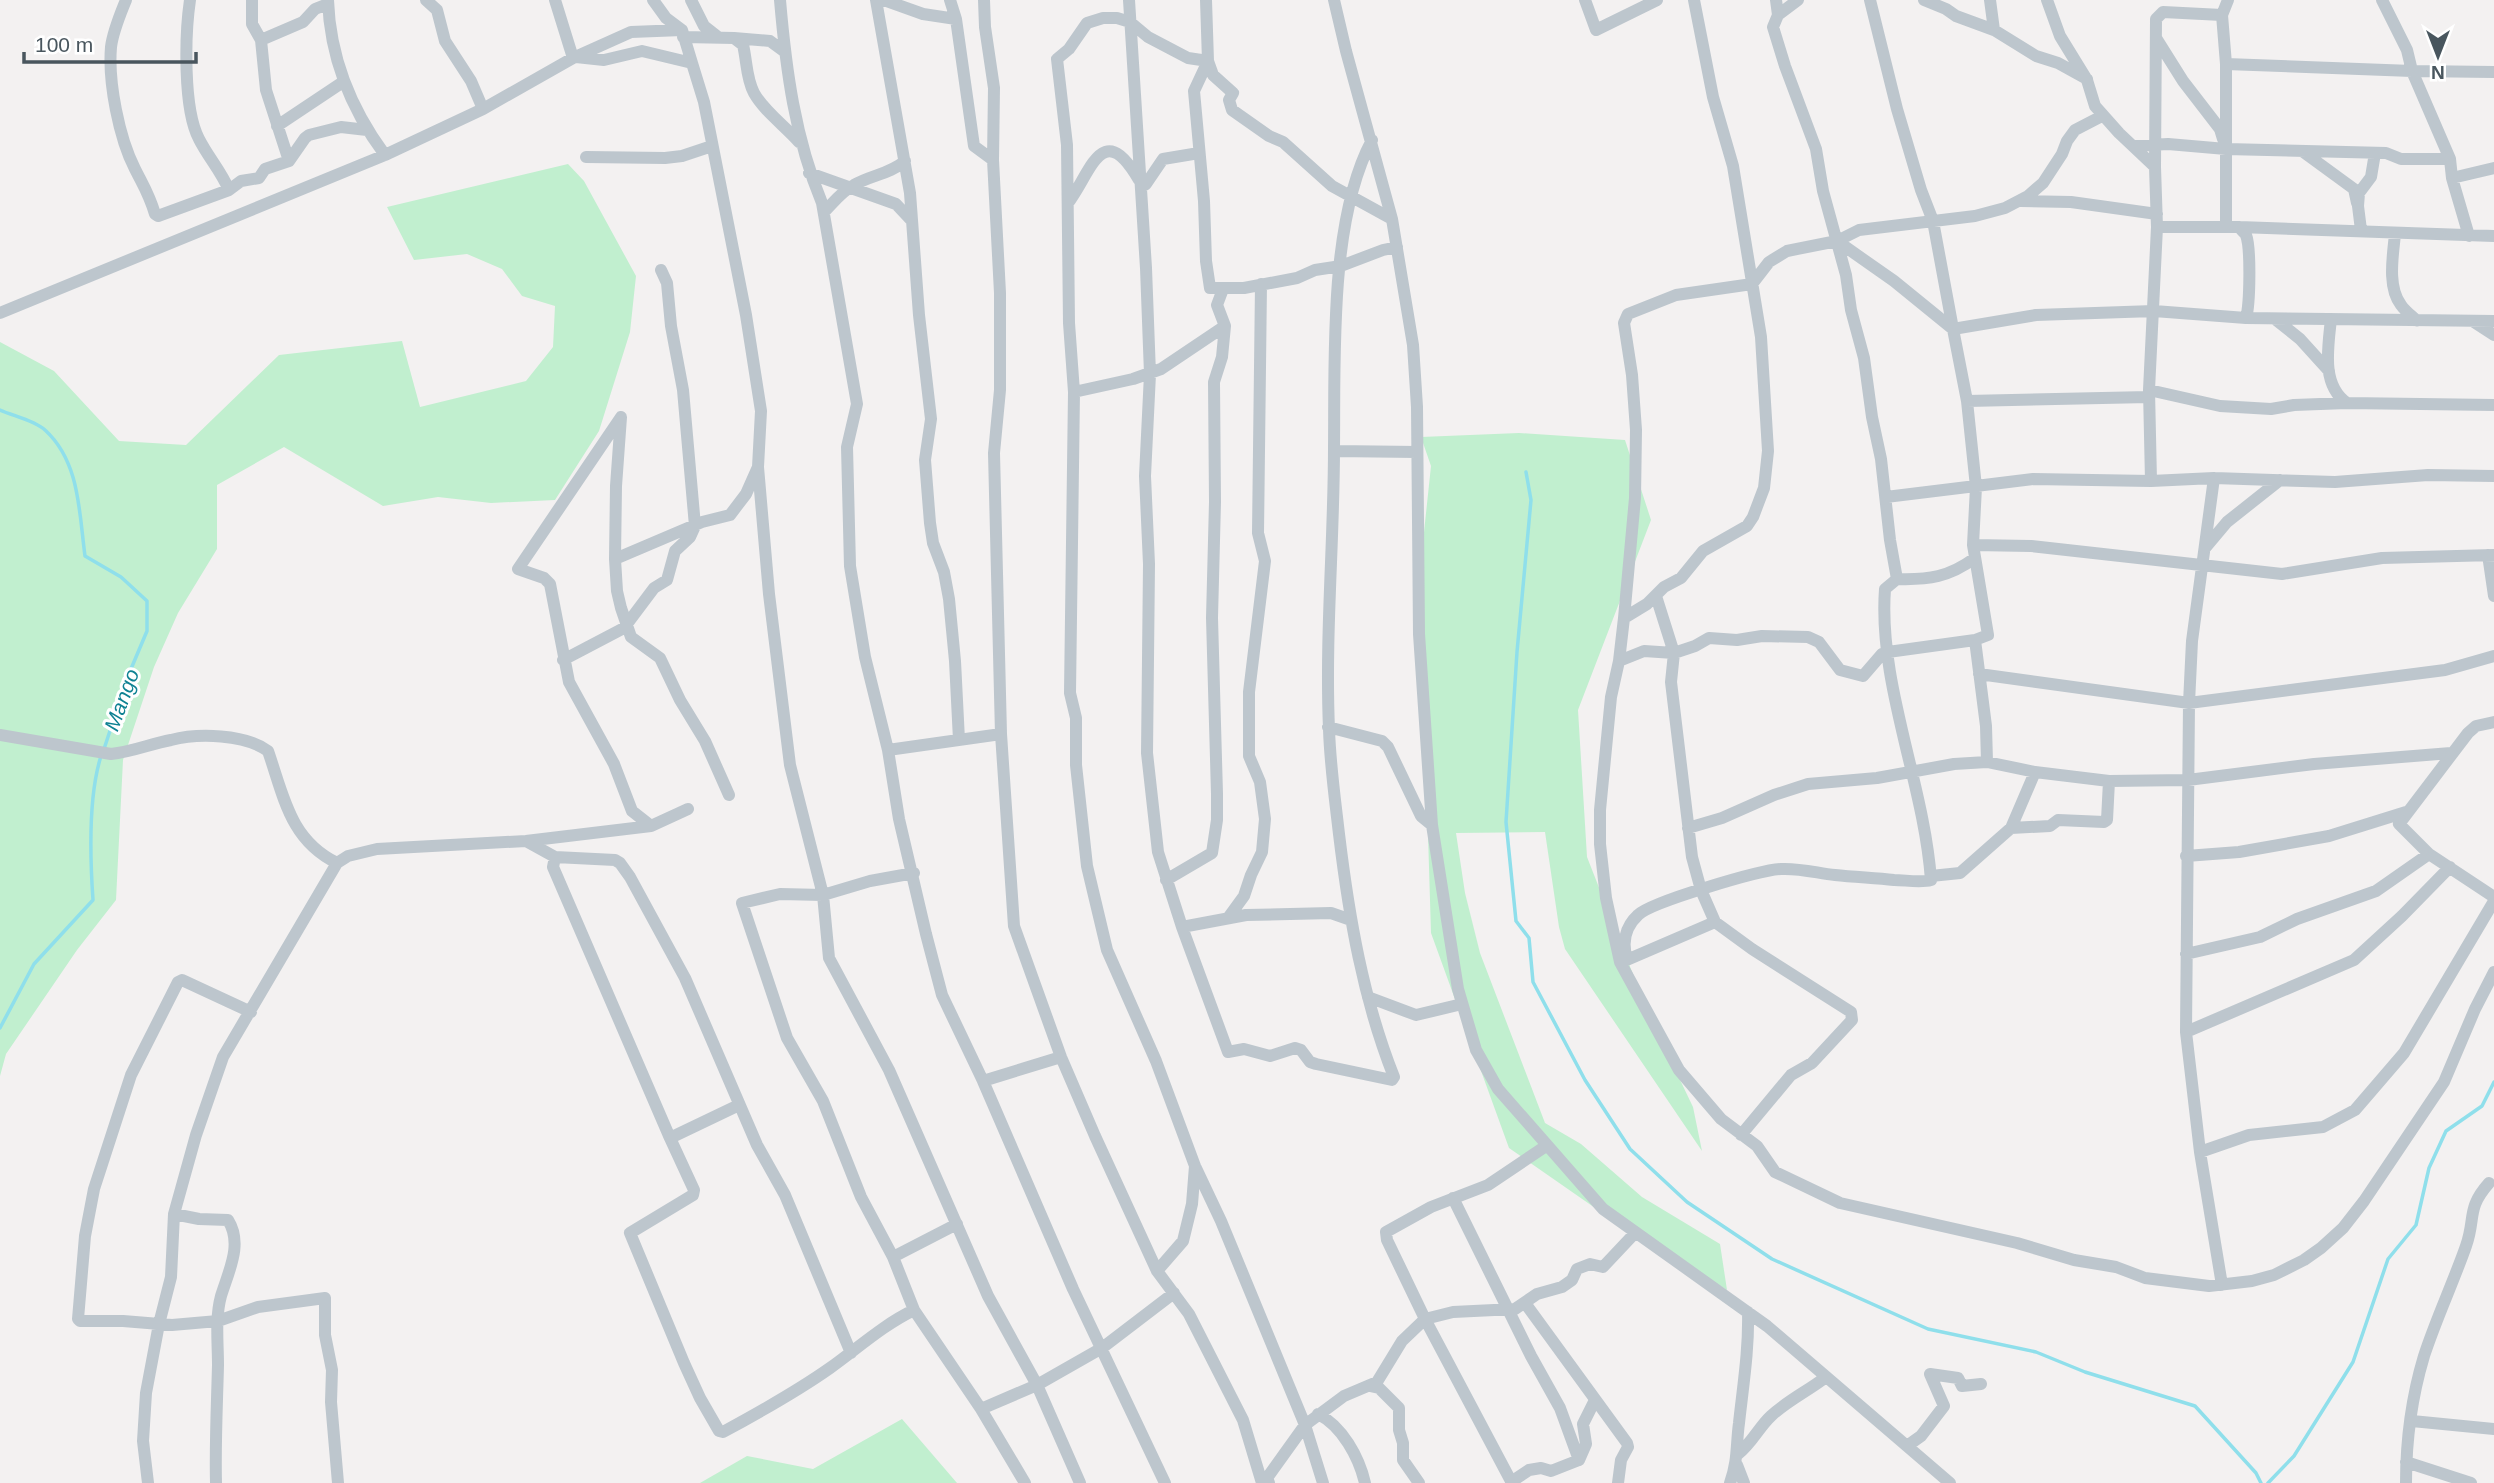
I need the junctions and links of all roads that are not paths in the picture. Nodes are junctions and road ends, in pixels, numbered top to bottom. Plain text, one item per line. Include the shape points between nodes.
1 (126, 0) edge
2 (190, 0) edge
3 (251, 0) edge
4 (426, 0) edge
5 (555, 0) edge
6 (653, 0) edge
7 (691, 0) edge
8 (780, 0) edge
9 (876, 0) edge
10 (884, 0) edge
11 (950, 0) edge
12 (984, 0) edge
13 (1129, 0) edge
14 (1206, 0) edge
15 (1334, 0) edge
16 (1585, 0) edge
17 (1657, 0) edge
18 (1694, 0) edge
19 (1776, 0) edge
20 (1798, 0) edge
21 (1870, 0) edge
22 (1924, 0) edge
23 (1990, 0) edge
24 (2047, 0) edge
25 (2228, 0) edge
26 (2382, 0) edge
27 (328, 2) edge
28 (1778, 15) junction
29 (2222, 15) junction
30 (956, 19) junction
31 (1129, 22) junction
32 (1994, 30) junction
33 (682, 34) junction
34 (718, 37) junction
35 (734, 38) junction
36 (2156, 38) junction
37 (261, 40) junction
38 (785, 52) junction
39 (574, 57) junction
40 (1208, 61) junction
41 (692, 62) junction
42 (2226, 64) junction
43 (2412, 71) junction
44 (2494, 72) edge
45 (2087, 80) junction
46 (343, 82) junction
47 (482, 109) junction
48 (2102, 116) junction
49 (277, 127) junction
50 (367, 130) junction
51 (1372, 141) junction
52 (801, 144) junction
53 (2155, 144) junction
54 (712, 146) junction
55 (2133, 146) junction
56 (2226, 149) junction
57 (2302, 150) junction
58 (1199, 153) junction
59 (2375, 153) junction
60 (385, 155) junction
61 (586, 157) dead end
62 (2450, 159) junction
63 (993, 160) junction
64 (289, 161) junction
65 (905, 161) junction
66 (2155, 167) junction
67 (2494, 168) edge
68 (809, 173) junction
69 (2452, 178) junction
70 (1141, 185) junction
71 (851, 186) junction
72 (229, 190) junction
73 (1351, 197) junction
74 (2018, 202) junction
75 (1068, 203) junction
76 (2358, 206) junction
77 (824, 212) junction
78 (1392, 219) junction
79 (911, 220) junction
80 (1933, 221) junction
81 (2157, 221) junction
82 (2232, 227) junction
83 (2361, 230) junction
84 (2395, 234) junction
85 (2469, 236) junction
86 (2494, 236) edge
87 (1837, 240) junction
88 (1397, 247) junction
89 (1341, 266) junction
90 (661, 270) dead end
91 (1261, 284) junction
92 (1752, 284) junction
93 (1223, 289) junction
94 (2154, 311) junction
95 (0, 313) edge
96 (2246, 318) junction
97 (2275, 319) junction
98 (2331, 319) junction
99 (2417, 321) junction
100 (2472, 321) junction
101 (2494, 321) edge
102 (1225, 326) junction
103 (1954, 328) junction
104 (2494, 335) edge
105 (2329, 372) junction
106 (1150, 374) junction
107 (1074, 392) junction
108 (2149, 393) junction
109 (1967, 401) junction
110 (2347, 403) junction
111 (2494, 405) edge
112 (1334, 451) junction
113 (1417, 452) junction
114 (758, 467) junction
115 (2494, 476) edge
116 (2214, 478) junction
117 (2280, 480) junction
118 (2151, 481) junction
119 (1976, 487) junction
120 (1886, 497) junction
121 (695, 526) junction
122 (2206, 547) junction
123 (1974, 552) junction
124 (2491, 555) edge
125 (615, 559) junction
126 (2204, 566) junction
127 (1898, 579) junction
128 (1656, 596) junction
129 (2494, 596) edge
130 (1624, 618) junction
131 (627, 622) junction
132 (1975, 640) junction
133 (1674, 653) junction
134 (1888, 653) junction
135 (2494, 656) edge
136 (563, 660) junction
137 (1619, 661) junction
138 (1979, 674) junction
139 (2189, 703) junction
140 (2494, 722) edge
141 (1328, 726) junction
142 (1001, 734) junction
143 (0, 736) edge
144 (959, 740) junction
145 (888, 750) junction
146 (2451, 753) junction
147 (1987, 762) junction
148 (1912, 771) junction
149 (2035, 772) junction
150 (2188, 780) junction
151 (2109, 781) junction
152 (729, 795) dead end
153 (688, 809) dead end
154 (2406, 812) junction
155 (1432, 825) junction
156 (651, 826) junction
157 (1688, 828) junction
158 (2011, 828) junction
159 (526, 841) junction
160 (2429, 854) junction
161 (2186, 856) junction
162 (555, 857) junction
163 (337, 863) junction
164 (2450, 867) junction
165 (914, 873) junction
166 (1931, 876) junction
167 (1166, 880) junction
168 (1700, 890) junction
169 (823, 895) junction
170 (2494, 899) edge
171 (1228, 918) junction
172 (1351, 919) junction
173 (1715, 922) junction
174 (1182, 928) junction
175 (2186, 954) junction
176 (1624, 961) junction
177 (2494, 972) edge
178 (1368, 997) junction
179 (1462, 1004) junction
180 (251, 1012) junction
181 (2186, 1032) junction
182 (1060, 1056) junction
183 (983, 1081) junction
184 (739, 1105) junction
185 (1741, 1135) junction
186 (670, 1138) junction
187 (1546, 1146) junction
188 (2200, 1152) junction
189 (1195, 1166) junction
190 (2492, 1182) edge
191 (1453, 1198) junction
192 (174, 1214) junction
193 (957, 1224) junction
194 (1635, 1233) junction
195 (893, 1257) junction
196 (1157, 1271) junction
197 (2222, 1285) junction
198 (1174, 1293) junction
199 (1525, 1303) junction
200 (914, 1310) junction
201 (1508, 1311) junction
202 (1748, 1312) junction
203 (1425, 1319) junction
204 (218, 1321) junction
205 (159, 1324) junction
206 (1102, 1348) junction
207 (851, 1353) junction
208 (1826, 1377) junction
209 (1981, 1384) dead end
210 (1037, 1385) junction
211 (1370, 1386) junction
212 (1595, 1400) junction
213 (981, 1409) junction
214 (1318, 1414) junction
215 (2412, 1421) junction
216 (1305, 1425) junction
217 (2494, 1429) edge
218 (1907, 1446) junction
219 (1738, 1459) junction
220 (1579, 1460) junction
221 (2406, 1462) junction
222 (1511, 1482) edge
223 (148, 1483) edge
224 (216, 1483) edge
225 (338, 1483) edge
226 (1025, 1483) edge
227 (1080, 1483) edge
228 (1165, 1483) edge
229 (1262, 1483) edge
230 (1269, 1483) edge
231 (1323, 1483) edge
232 (1366, 1483) edge
233 (1419, 1483) edge
234 (1618, 1483) edge
235 (1730, 1483) edge
236 (1744, 1483) edge
237 (1950, 1483) edge
238 (2406, 1483) edge
239 (2471, 1483) edge

1 - 72 street via 111,46 112,85 123,137 155,214
2 - 72 street via 191,115 198,138
3 - 37 street via 252,24
4 - 47 street via 437,10 445,41 471,81
5 - 39 street
6 - 33 street
7 - 34 street via 704,26
8 - 38 street
9 - 65 street
10 - 30 street via 923,14
11 - 30 street
12 - 63 street via 994,88
13 - 31 street
14 - 40 street
15 - 51 street
16 - 17 street via 1596,30
18 - 92 street via 1713,97 1733,166
19 - 28 street
20 - 28 street
21 - 80 street
22 - 32 street
23 - 32 street
24 - 45 street via 2060,36
25 - 29 street
26 - 43 street via 2407,50
27 - 37 street via 303,22
27 - 46 street
28 - 87 street via 1773,27 1816,149
29 - 36 street via 2163,12 2157,19
29 - 42 street
30 - 63 street via 974,146
31 - 40 street via 1159,44 1188,58
31 - 70 street
31 - 75 street via 1103,18 1087,23 1057,59
32 - 45 street
33 - 34 street
33 - 39 street via 631,32
33 - 41 street
34 - 35 street
35 - 38 street via 770,41
35 - 52 street via 743,45 754,92
36 - 53 street
36 - 56 street via 2220,129
37 - 49 street via 266,90
38 - 52 street
39 - 41 street via 604,60 642,51
39 - 47 street
40 - 58 street via 1194,91
40 - 73 street via 1213,75 1233,93 1229,100 1232,110 1283,142
41 - 54 street
42 - 43 street
42 - 56 street
43 - 44 street
43 - 62 street
45 - 48 street
46 - 49 street
46 - 50 street
47 - 60 street
48 - 55 street
48 - 74 street via 2075,130 2043,183
49 - 64 street
50 - 60 street
50 - 64 street via 341,127 309,135
51 - 73 street
51 - 78 street
52 - 68 street
53 - 55 street
53 - 56 street
53 - 66 street
54 - 61 street via 665,158
54 - 114 street via 761,411
55 - 66 street
56 - 57 street
56 - 82 street
57 - 59 street
57 - 76 street via 2354,189
58 - 70 street via 1163,159
58 - 93 street via 1209,285
59 - 62 street via 2401,159
59 - 76 street via 2371,177 2359,193
60 - 95 street
62 - 69 street
63 - 142 street via 1000,293 1000,390 994,453
64 - 72 street
65 - 71 street via 893,171
65 - 79 street
66 - 81 street
67 - 69 street
68 - 71 street
68 - 77 street
69 - 85 street
70 - 75 street via 1127,159 1109,151 1087,169
70 - 106 street
71 - 77 street
71 - 79 street via 896,204
73 - 78 street
73 - 89 street
74 - 80 street via 1975,216
74 - 81 street via 2071,202
75 - 107 street
76 - 83 street
77 - 145 street via 857,404 847,447 850,566 864,657
78 - 88 street
79 - 144 street via 931,419 925,460 930,523 948,599
80 - 87 street via 1859,230
80 - 103 street
81 - 82 street
81 - 94 street
82 - 83 street
82 - 96 street via 2246,236 2250,282
83 - 84 street
84 - 85 street
84 - 99 street via 2393,282 2402,306
85 - 86 street
87 - 92 street via 1787,251 1769,262
87 - 103 street
87 - 120 street via 1864,358
88 - 89 street
88 - 113 street via 1413,345
89 - 91 street
89 - 112 street
90 - 121 street via 667,283 683,390
91 - 93 street
91 - 171 street via 1258,533 1265,561 1249,692 1249,755 1260,782 1265,820 1262,852 1244,896
92 - 128 street via 1761,337 1768,451 1764,488 1747,526 1703,551 1681,578
92 - 130 street via 1676,295 1628,314 1624,323 1636,430
93 - 102 street via 1217,305
94 - 96 street
94 - 103 street via 2036,314
94 - 108 street
96 - 97 street
97 - 98 street
97 - 105 street
98 - 99 street
98 - 105 street
99 - 100 street
100 - 101 street
100 - 104 street
102 - 106 street
102 - 167 street via 1222,357 1213,382 1214,847 1209,856
103 - 109 street
105 - 110 street via 2335,395
106 - 107 street
106 - 167 street via 1145,476 1147,753 1158,852
107 - 189 street via 1070,693 1076,718 1087,866 1107,950
108 - 109 street
108 - 110 street via 2220,406 2271,409
108 - 118 street
109 - 119 street
110 - 111 street
112 - 113 street
112 - 141 street
113 - 155 street via 1419,634
114 - 121 street via 730,515
114 - 169 street via 790,765
115 - 117 street
116 - 117 street
116 - 118 street
116 - 122 street
117 - 122 street via 2227,522
118 - 119 street via 2033,479
119 - 120 street
119 - 123 street
120 - 127 street
121 - 125 street
121 - 131 street via 675,551 667,580 654,588
122 - 126 street
123 - 126 street via 2031,546
123 - 127 street via 1957,572
123 - 132 street via 1988,628 1985,638
124 - 126 street via 2382,558 2282,574
124 - 129 street
125 - 131 street via 617,591
125 - 136 street via 621,417 517,569 550,584
126 - 139 street via 2192,641
127 - 134 street via 1885,589
128 - 130 street
128 - 133 street
130 - 137 street
131 - 136 street via 617,633
131 - 152 street via 631,637 660,658
132 - 134 street
132 - 138 street
133 - 134 street via 1709,638 1808,637 1819,642 1840,670 1863,676
133 - 137 street via 1644,651
133 - 157 street via 1671,682
134 - 148 street
135 - 139 street via 2445,670
136 - 156 street via 569,682 614,764 632,811
137 - 176 street via 1609,709 1600,844 1606,898
138 - 139 street
138 - 147 street
139 - 150 street
140 - 146 street via 2471,729
141 - 155 street via 1382,741 1421,816
141 - 172 street
142 - 144 street
142 - 182 street via 1014,926
143 - 163 street via 111,754 173,739 214,736 262,747 268,751 292,821 324,856
144 - 145 street
145 - 165 street
146 - 150 street
146 - 154 street
147 - 148 street
147 - 149 street
148 - 157 street via 1808,784
148 - 166 street
149 - 151 street
149 - 158 street
150 - 151 street
150 - 161 street
151 - 158 street via 2105,822 2058,820 2050,826
153 - 156 street
154 - 160 street via 2399,826
154 - 161 street via 2296,843
155 - 179 street
156 - 159 street
157 - 168 street
158 - 166 street via 1959,873
159 - 162 street
159 - 163 street via 377,849
160 - 164 street
160 - 175 street via 2375,891 2260,937
161 - 175 street
162 - 184 street via 620,863 685,978
162 - 186 street via 553,867
163 - 180 street
164 - 170 street
164 - 181 street via 2347,964
165 - 169 street
165 - 183 street via 943,995
166 - 168 street via 1930,881 1920,881 1779,869
167 - 174 street
168 - 173 street
168 - 176 street via 1639,913 1629,925
169 - 193 street via 829,958 889,1070
169 - 195 street via 780,894 742,903 788,1038 823,1101 861,1197
170 - 188 street via 2404,1054 2355,1110 2323,1127 2249,1135
171 - 172 street via 1331,914
171 - 174 street
172 - 178 street
173 - 176 street
173 - 185 street via 1853,1016 1825,1051 1791,1075
174 - 178 street via 1229,1054 1244,1049 1270,1056 1295,1048 1310,1062 1392,1080
175 - 181 street
176 - 185 street via 1679,1070
177 - 197 street via 2444,1082 2343,1228 2289,1269
178 - 179 street via 1416,1015
179 - 187 street via 1476,1051 1498,1089
180 - 192 street via 223,1057
180 - 205 street via 178,982 131,1075 94,1189 78,1319
181 - 188 street
182 - 183 street
182 - 196 street
183 - 206 street
184 - 186 street
184 - 207 street via 785,1195
185 - 197 street via 1757,1146 1775,1172 1840,1203 2116,1267 2145,1278
186 - 207 street via 695,1192 630,1233 684,1363 719,1431 763,1410
187 - 191 street via 1488,1185
187 - 194 street via 1603,1209
188 - 197 street
189 - 196 street via 1183,1241
189 - 216 street
190 - 215 street via 2474,1204 2467,1243 2424,1356
191 - 201 street
191 - 203 street via 1386,1232
192 - 204 street via 228,1220 235,1232
192 - 205 street via 171,1277
193 - 195 street
193 - 210 street via 988,1296
194 - 199 street via 1603,1267 1590,1264 1577,1269 1562,1287
194 - 202 street
195 - 200 street
196 - 198 street
198 - 206 street
198 - 229 street via 1243,1420
199 - 201 street
199 - 212 street
200 - 207 street
200 - 213 street
201 - 203 street via 1476,1310
201 - 220 street via 1560,1408
202 - 208 street
202 - 219 street
203 - 211 street via 1402,1341
203 - 222 street
204 - 205 street
204 - 224 street
204 - 225 street via 258,1307 325,1298
205 - 223 street via 146,1393
206 - 210 street
206 - 228 street
208 - 218 street
208 - 219 street via 1782,1405
209 - 218 street via 1962,1386 1958,1378 1930,1374 1944,1406
210 - 213 street
210 - 227 street
211 - 214 street via 1344,1396
211 - 233 street via 1379,1388 1399,1408 1403,1460
212 - 220 street via 1583,1423 1586,1444
212 - 234 street via 1628,1447
213 - 226 street
214 - 216 street
214 - 232 street via 1335,1425 1361,1465
215 - 217 street
215 - 221 street
216 - 230 street via 1267,1478
216 - 231 street
218 - 237 street
219 - 235 street
219 - 236 street
220 - 222 street via 1551,1471 1529,1470
221 - 238 street
221 - 239 street

